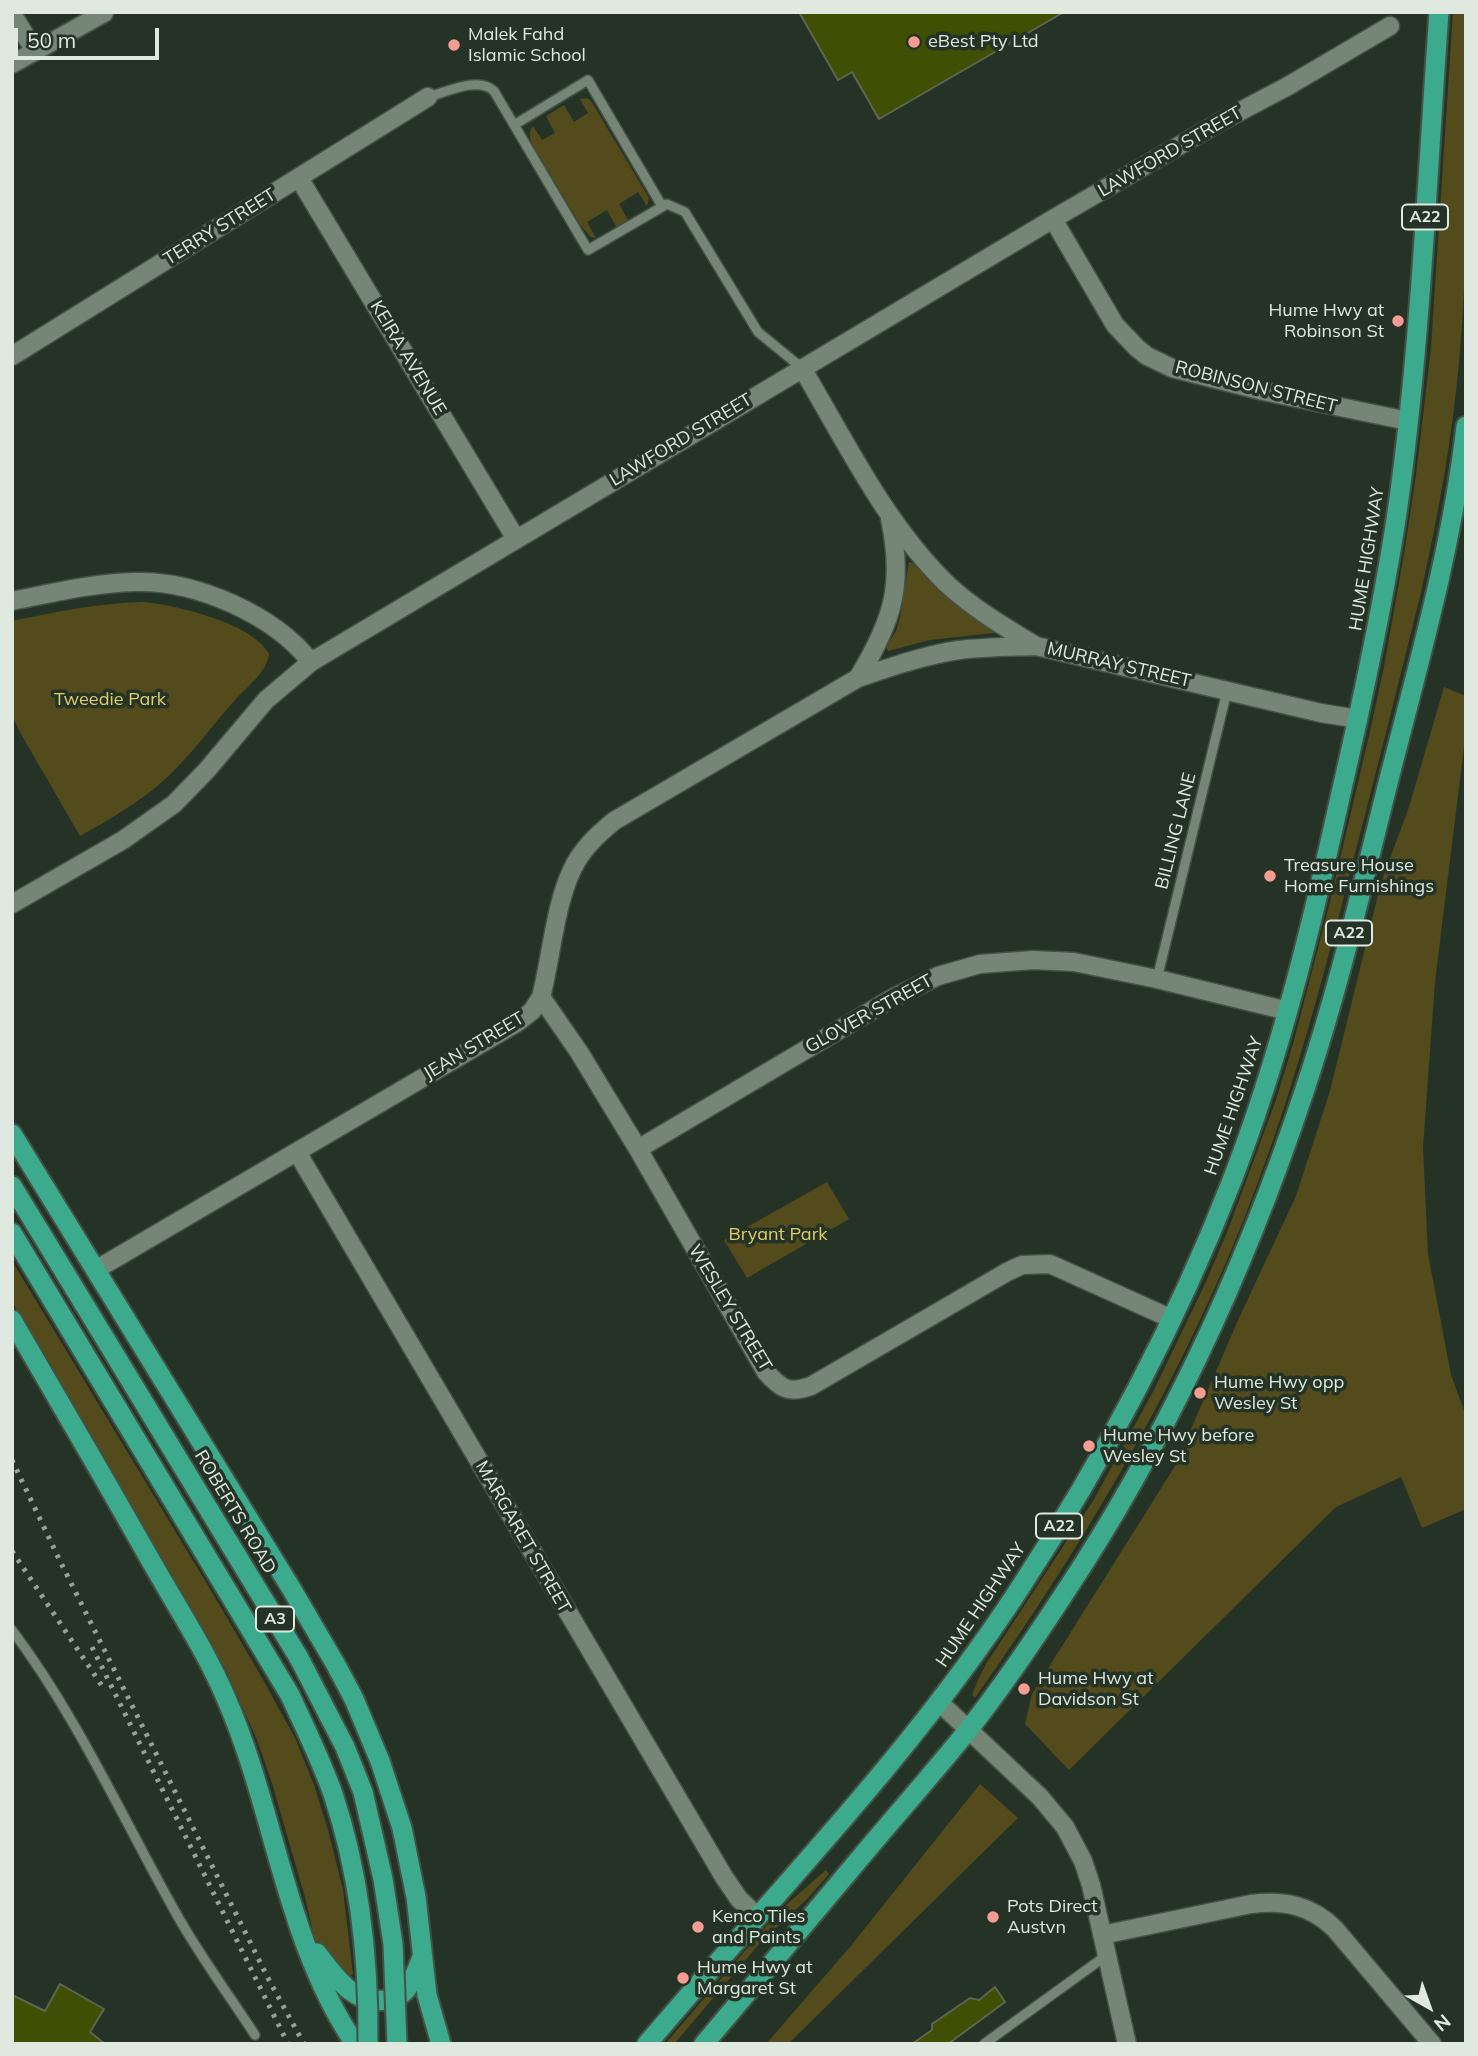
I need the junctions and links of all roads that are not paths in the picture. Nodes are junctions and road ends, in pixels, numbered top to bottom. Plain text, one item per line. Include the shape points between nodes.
1 (1439, 12) edge
2 (104, 13) edge
3 (12, 14) edge
4 (1390, 26) dead end
5 (35, 51) junction
6 (12, 64) edge
7 (428, 97) joint
8 (514, 125) junction
9 (299, 178) junction
10 (662, 206) junction
11 (1053, 219) junction
12 (12, 356) edge
13 (802, 368) junction
14 (1408, 421) junction
15 (1466, 426) edge
16 (889, 516) junction
17 (516, 539) junction
18 (12, 601) edge
19 (1036, 646) junction
20 (311, 662) junction
21 (858, 678) junction
22 (1227, 691) junction
23 (1358, 719) junction
24 (12, 905) edge
25 (1157, 979) junction
26 (541, 998) junction
27 (1288, 1011) junction
28 (12, 1133) edge
29 (638, 1149) junction
30 (297, 1152) junction
31 (12, 1186) edge
32 (17, 1241) edge
33 (97, 1269) junction
34 (1172, 1319) junction
35 (12, 1320) edge
36 (12, 1630) edge
37 (939, 1702) junction
38 (968, 1729) junction
39 (757, 1916) junction
40 (302, 1934) junction
41 (1102, 1935) junction
42 (1107, 1955) junction
43 (422, 1956) junction
44 (255, 2035) dead end
45 (355, 2044) edge
46 (368, 2044) edge
47 (397, 2044) edge
48 (441, 2044) edge
49 (647, 2044) edge
50 (704, 2044) edge
51 (984, 2044) edge
52 (1127, 2044) edge
53 (1432, 2044) edge

1 - 14 highway, HUME HIGHWAY / A22
2 - 5 street
3 - 5 street
4 - 11 street, LAWFORD STREET
5 - 6 street
7 - 8 lane via 489,86
7 - 9 street, TERRY STREET
8 - 10 lane via 588,250
8 - 10 lane via 588,80
9 - 12 street, TERRY STREET
9 - 17 street, KEIRA AVENUE
10 - 13 lane via 685,212 758,332
11 - 13 street, LAWFORD STREET
11 - 14 street, ROBINSON STREET via 1115,324 1147,356 1185,372
13 - 16 street, MURRAY STREET
13 - 17 street, LAWFORD STREET
14 - 23 highway, HUME HIGHWAY / A22 via 1389,561
15 - 38 highway, A22 via 1451,529 1369,861 1305,1090 1257,1224 1214,1325 1129,1487 1065,1593
16 - 19 street, MURRAY STREET via 949,585
16 - 21 street, JEAN STREET via 896,546 896,592 889,619
17 - 20 street, LAWFORD STREET
18 - 20 street via 100,585 152,582 226,602 274,627
19 - 21 street, JEAN STREET via 945,652
19 - 22 street, MURRAY STREET
20 - 24 street, LAWFORD STREET via 266,700 174,804 123,840
21 - 26 street, JEAN STREET via 597,835 572,871
22 - 23 street, MURRAY STREET
22 - 25 lane, BILLING LANE
23 - 27 highway, HUME HIGHWAY / A22
25 - 27 street, GLOVER STREET
25 - 29 street, GLOVER STREET via 1033,960 980,964 938,976
26 - 29 street, WESLEY STREET
26 - 30 street, JEAN STREET via 518,1022
27 - 34 highway, HUME HIGHWAY / A22 via 1231,1181
28 - 33 highway
29 - 34 street, WESLEY STREET via 766,1372 792,1391 811,1386 1022,1265 1060,1267
30 - 33 street, JEAN STREET
30 - 39 street, MARGARET STREET via 718,1866 739,1899
31 - 47 highway, ROBERTS ROAD / A3, bridge via 299,1658 345,1747 363,1792 383,1879 393,1944
32 - 46 highway, A3, bridge via 283,1683 314,1745 333,1794 360,1901
33 - 43 highway via 354,1699 380,1760 401,1828 416,1897
34 - 37 highway, HUME HIGHWAY / A22 via 1074,1504
35 - 40 highway via 225,1695 251,1762
36 - 44 lane via 67,1712 186,1931
37 - 38 street
37 - 39 highway, HUME HIGHWAY / A22
38 - 41 street via 1065,1827 1083,1861
38 - 50 highway, A22
39 - 49 highway, HUME HIGHWAY / A22
40 - 43 highway via 353,1994 367,2000 398,1997 408,1989
40 - 45 highway
41 - 42 street
41 - 53 street via 1251,1903 1298,1905 1317,1913 1335,1929
42 - 51 lane
42 - 52 street
43 - 48 highway

